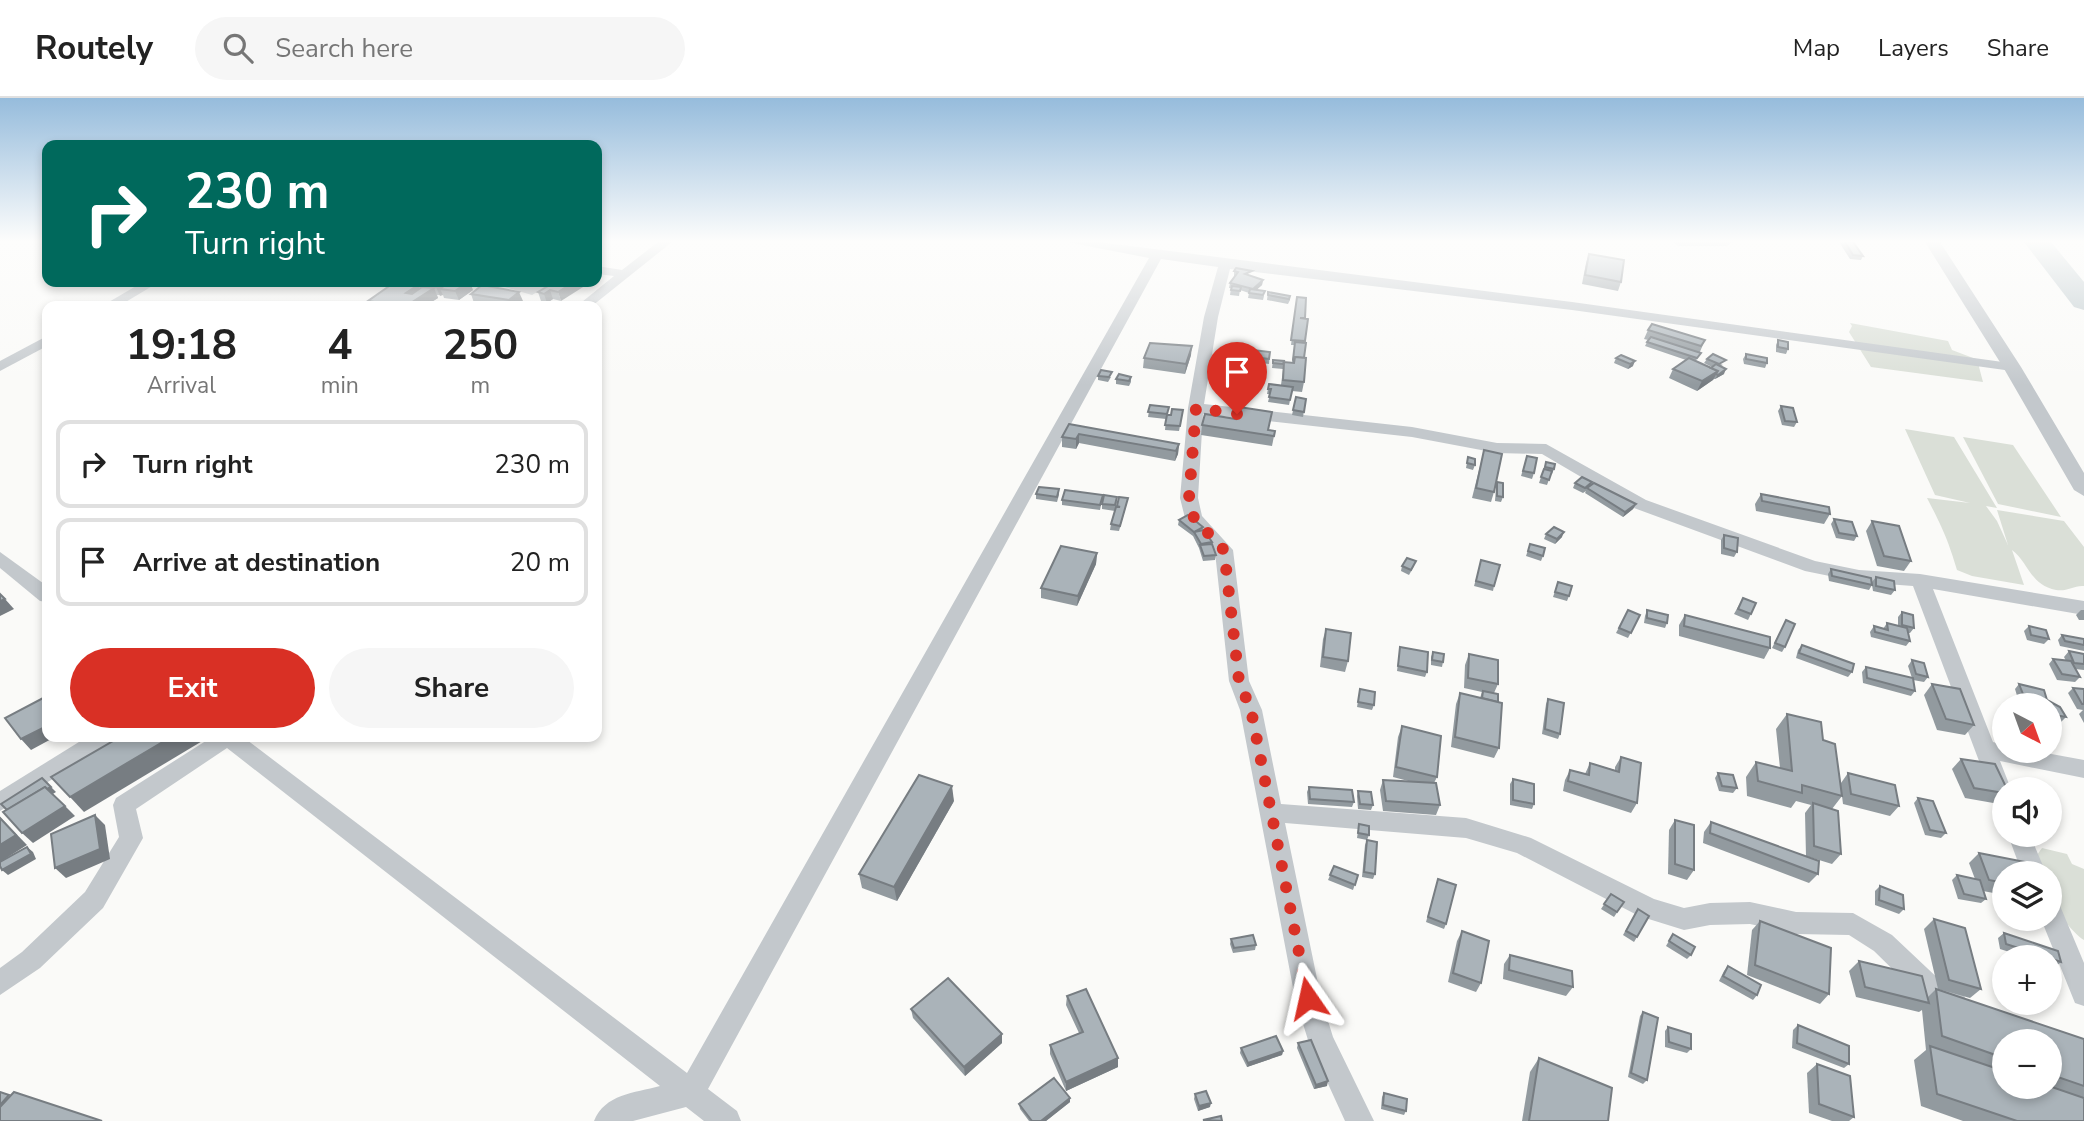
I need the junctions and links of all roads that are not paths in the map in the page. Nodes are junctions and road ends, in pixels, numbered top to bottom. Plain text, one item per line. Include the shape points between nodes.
1 (138, 290) edge
2 (605, 290) edge
3 (1137, 290) edge
4 (1218, 290) edge
5 (1439, 290) edge
6 (1963, 290) edge
7 (117, 301) edge
8 (590, 301) edge
9 (42, 343) edge
10 (0, 367) edge
11 (2012, 367) junction
12 (1196, 408) junction
13 (2084, 490) edge
14 (0, 558) edge
15 (1920, 580) junction
16 (42, 592) edge
17 (2084, 608) edge
18 (96, 742) edge
19 (220, 742) edge
20 (235, 742) edge
21 (1983, 749) junction
22 (2084, 769) edge
23 (1995, 777) edge
24 (0, 802) edge
25 (1273, 813) junction
26 (2058, 931) edge
27 (0, 983) edge
28 (2084, 994) edge
29 (1976, 1011) edge
30 (691, 1092) junction
31 (608, 1121) edge
32 (727, 1121) edge
33 (1360, 1121) edge

1 - 7 street
2 - 8 street
3 - 30 street
4 - 12 street
5 - 11 street
6 - 11 street
9 - 10 street
11 - 13 street
12 - 15 street via 1412,432 1497,448 1546,449 1640,504 1812,567
12 - 25 street via 1189,498 1194,518 1224,550 1239,681 1251,710
14 - 16 street
15 - 17 street
15 - 21 street
18 - 24 street
19 - 27 street via 124,806 131,838 94,900
20 - 30 street
21 - 22 street
21 - 23 street
25 - 29 street via 1466,828 1523,845 1648,908 1684,919 1750,913 1797,923 1853,924 1883,943 1935,993
25 - 33 street via 1308,998 1321,1040
26 - 28 street
30 - 31 street via 618,1111
30 - 32 street

